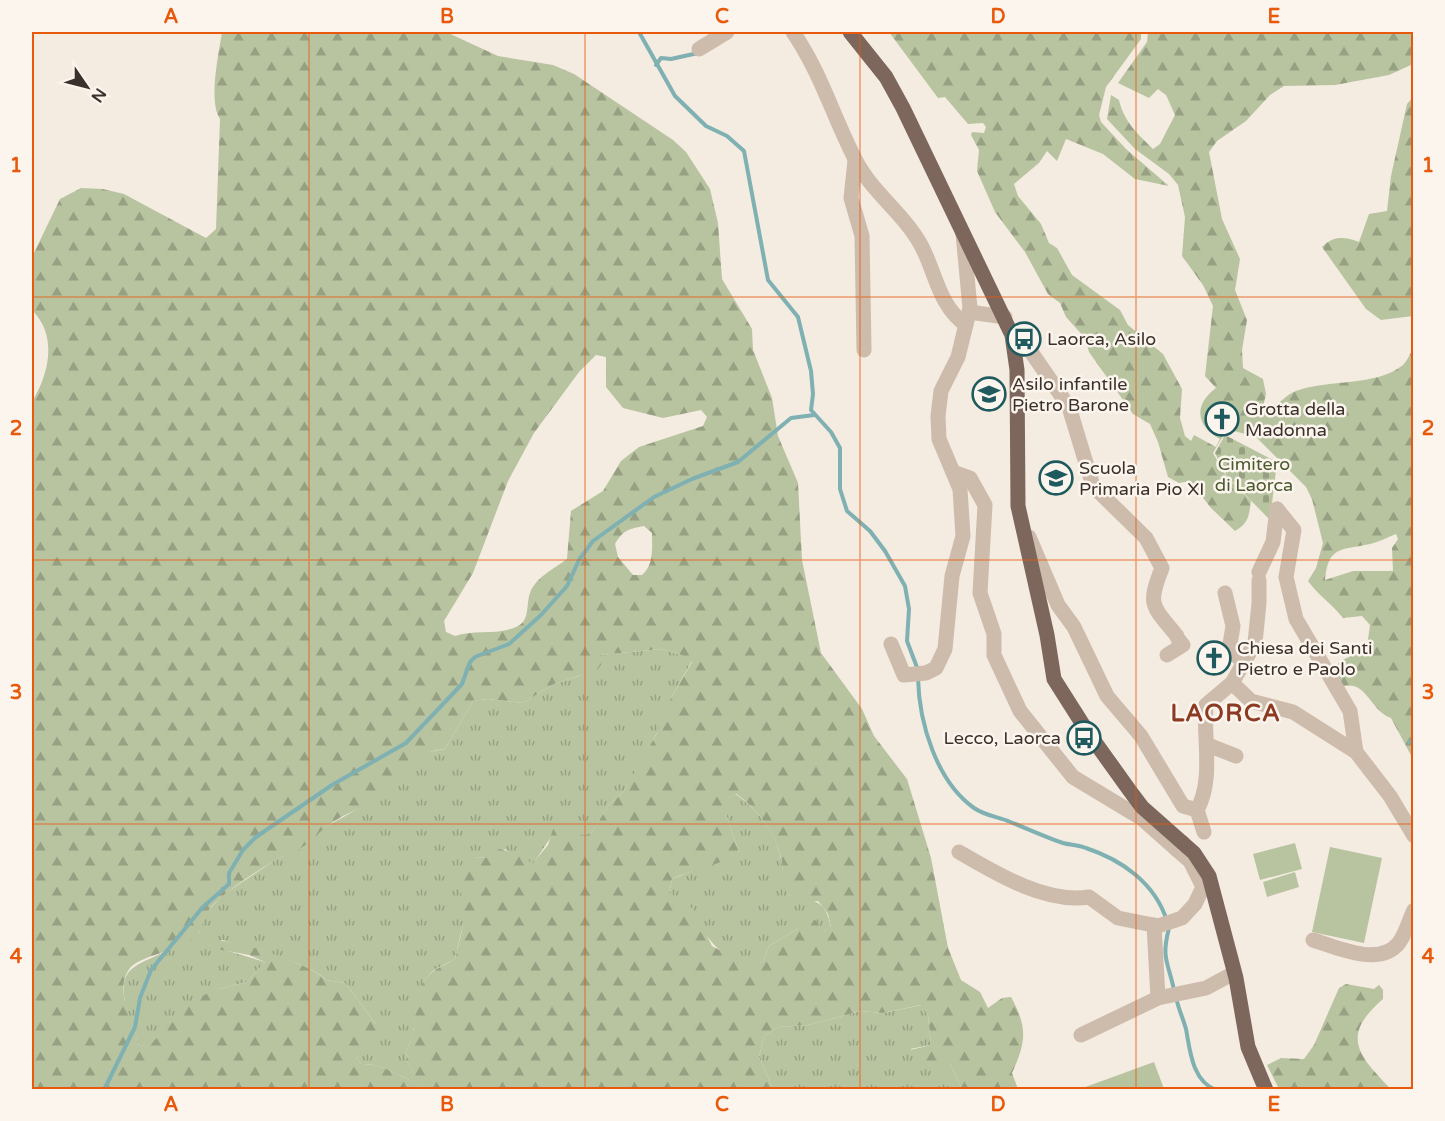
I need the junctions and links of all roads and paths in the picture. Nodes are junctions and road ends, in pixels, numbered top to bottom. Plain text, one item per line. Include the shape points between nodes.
1 (727, 32) edge
2 (793, 32) edge
3 (850, 32) edge
4 (699, 49) dead end
5 (855, 161) junction
6 (962, 228) junction
7 (1005, 317) junction
8 (967, 319) junction
9 (1014, 343) junction
10 (864, 350) dead end
11 (954, 472) junction
12 (1021, 521) junction
13 (1226, 593) dead end
14 (891, 644) dead end
15 (951, 645) dead end
16 (1167, 655) dead end
17 (1244, 661) junction
18 (924, 672) junction
19 (1226, 688) junction
20 (1208, 745) junction
21 (1356, 752) junction
22 (1236, 756) dead end
23 (1197, 810) junction
24 (1204, 832) dead end
25 (1413, 836) edge
26 (1179, 846) junction
27 (959, 852) dead end
28 (1413, 910) edge
29 (1162, 924) junction
30 (1313, 940) dead end
31 (1234, 973) junction
32 (1171, 994) junction
33 (1081, 1035) dead end
34 (1266, 1089) edge

1 - 4 street
2 - 5 street via 814,64
3 - 6 main road via 890,83
5 - 8 street via 921,245 953,316
5 - 10 street via 851,198 862,236
6 - 7 main road
6 - 8 street
7 - 8 street
7 - 9 main road
8 - 11 street via 958,357 941,391 938,416 939,439
9 - 12 main road
9 - 16 street via 1027,346 1069,408 1093,486 1146,538 1155,553 1162,568 1152,602 1179,640
11 - 18 street via 960,489 963,536 952,576 945,649
11 - 26 street via 970,478 985,505 980,593 994,634 994,655 1020,711 1073,777
12 - 23 street via 1058,605 1074,627 1107,696 1141,736 1184,806
12 - 26 main road via 1059,690 1142,807
13 - 17 street via 1233,626 1229,650
14 - 18 street via 904,675
15 - 18 street via 944,663
17 - 19 street
17 - 21 street via 1255,643 1259,576 1264,555 1273,542 1277,509 1294,530 1286,577 1296,619 1350,711
19 - 20 street via 1206,705
19 - 21 street via 1251,701 1293,712
20 - 22 street
20 - 23 street via 1202,801
21 - 25 street via 1390,796
23 - 24 street
26 - 29 street via 1203,887 1182,918
26 - 31 main road via 1202,861 1209,876
27 - 29 street via 1006,879 1071,900 1089,897 1118,918
28 - 30 street via 1399,944 1389,951 1372,956
29 - 32 street
31 - 32 street via 1206,988
31 - 34 main road via 1248,1047
32 - 33 street

